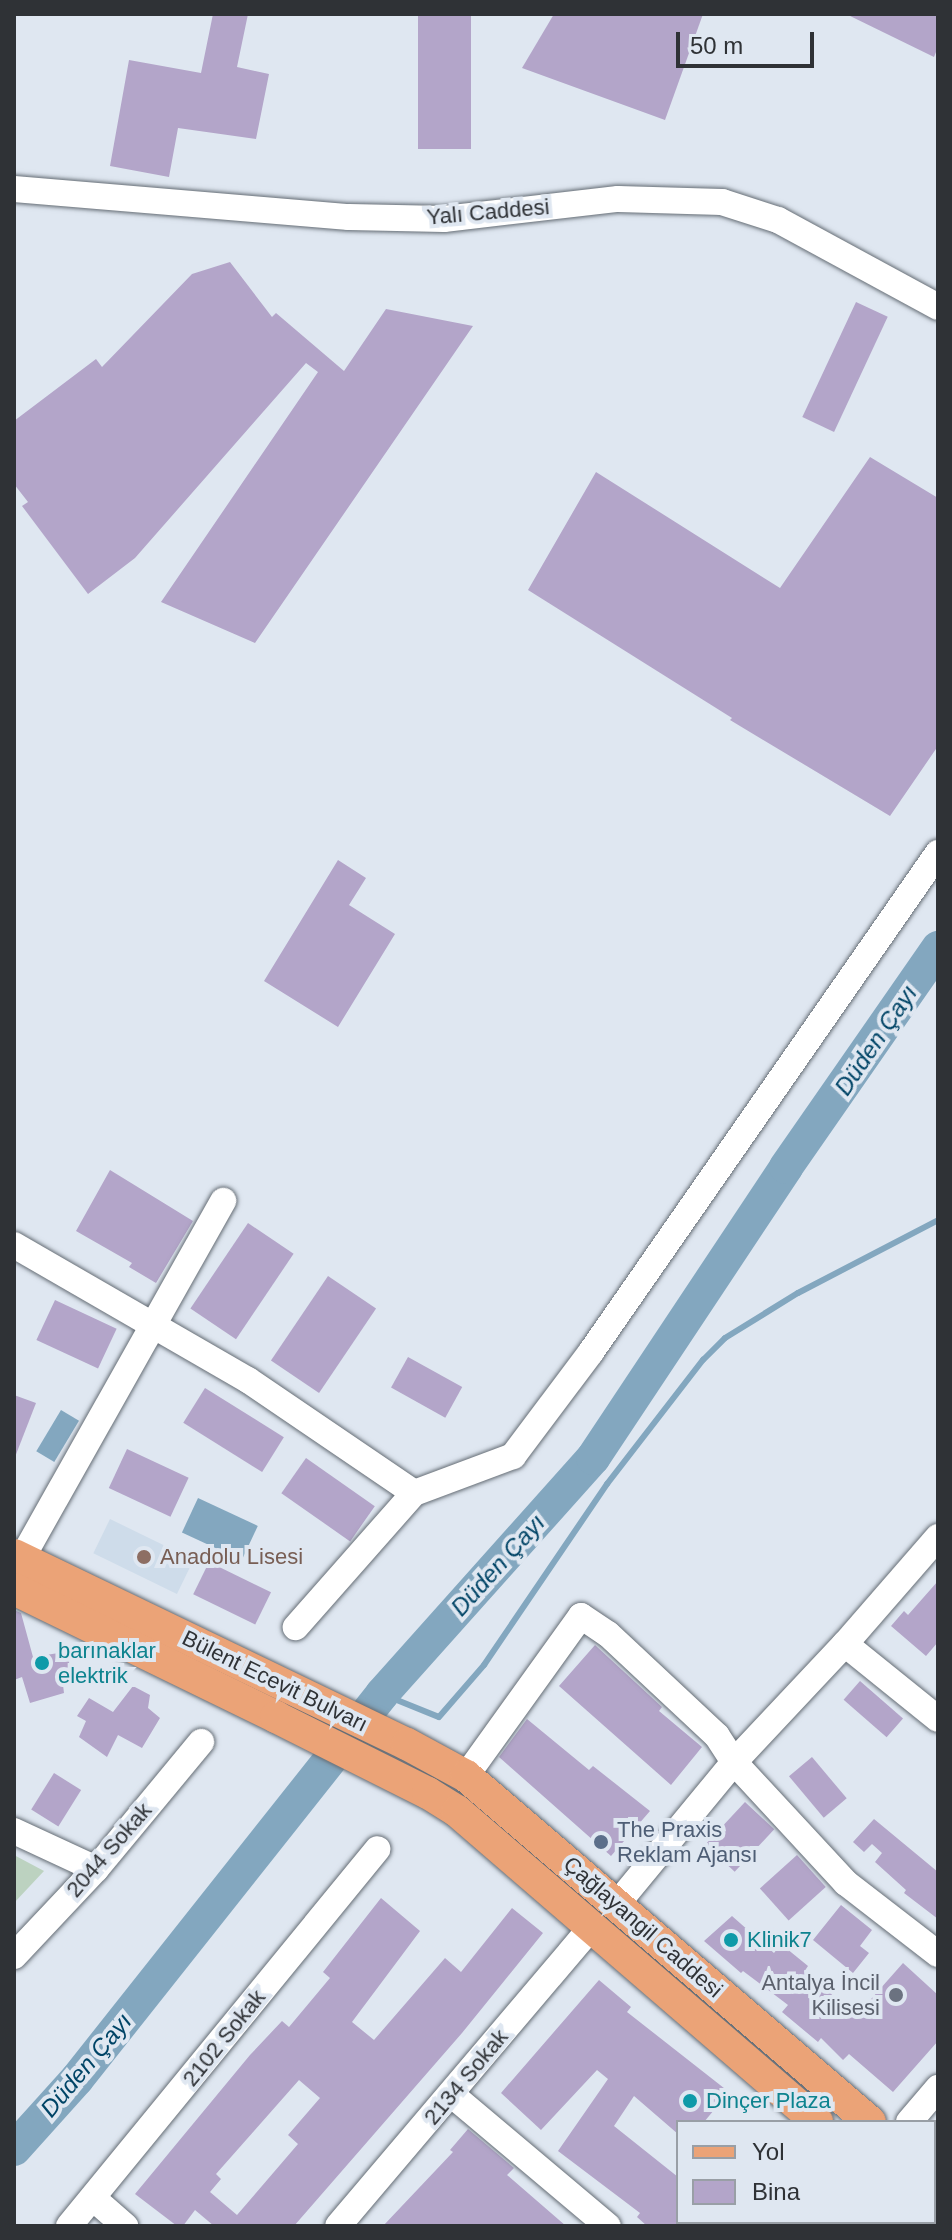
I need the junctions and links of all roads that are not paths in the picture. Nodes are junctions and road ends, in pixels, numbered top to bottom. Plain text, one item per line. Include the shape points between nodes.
1 (14, 189) edge
2 (938, 307) edge
3 (938, 853) edge
4 (223, 1201) dead end
5 (14, 1245) edge
6 (152, 1323) junction
7 (414, 1493) junction
8 (938, 1537) edge
9 (18, 1556) edge
10 (14, 1589) edge
11 (296, 1627) dead end
12 (845, 1644) junction
13 (283, 1702) junction
14 (938, 1719) edge
15 (201, 1742) dead end
16 (407, 1744) joint
17 (734, 1762) junction
18 (385, 1771) joint
19 (466, 1776) junction
20 (14, 1831) edge
21 (378, 1849) dead end
22 (96, 1869) junction
23 (617, 1904) junction
24 (592, 1926) junction
25 (938, 1954) edge
26 (14, 1956) edge
27 (938, 2088) edge
28 (451, 2094) junction
29 (815, 2120) edge
30 (868, 2120) edge
31 (911, 2120) edge
32 (93, 2198) junction
33 (69, 2226) edge
34 (125, 2226) edge
35 (338, 2226) edge
36 (608, 2226) edge

1 - 2 street, Yalı Caddesi via 428,219 618,199 722,202 778,220
3 - 7 street via 513,1456
4 - 6 street
5 - 6 street
6 - 7 street via 248,1380
6 - 9 street
7 - 11 street
8 - 12 street
9 - 13 main road, Bülent Ecevit Bulvarı
10 - 13 main road, Bülent Ecevit Bulvarı
12 - 14 street
12 - 17 street
13 - 16 main road, Bülent Ecevit Bulvarı
13 - 18 main road, Bülent Ecevit Bulvarı
15 - 22 street, 2044 Sokak
16 - 19 main road, Çağlayangil Caddesi
17 - 19 street via 717,1736 608,1634 581,1616
17 - 23 street
17 - 25 street via 846,1883
18 - 24 main road, Çağlayangil Caddesi via 457,1811
19 - 23 main road, Çağlayangil Caddesi
20 - 22 street
21 - 32 street, 2102 Sokak
22 - 26 street, 2044 Sokak
23 - 30 main road, Çağlayangil Caddesi
24 - 28 street, 2134 Sokak
24 - 29 main road, Çağlayangil Caddesi
27 - 31 street
28 - 35 street, 2134 Sokak
28 - 36 street
32 - 33 street, 2102 Sokak
32 - 34 street

